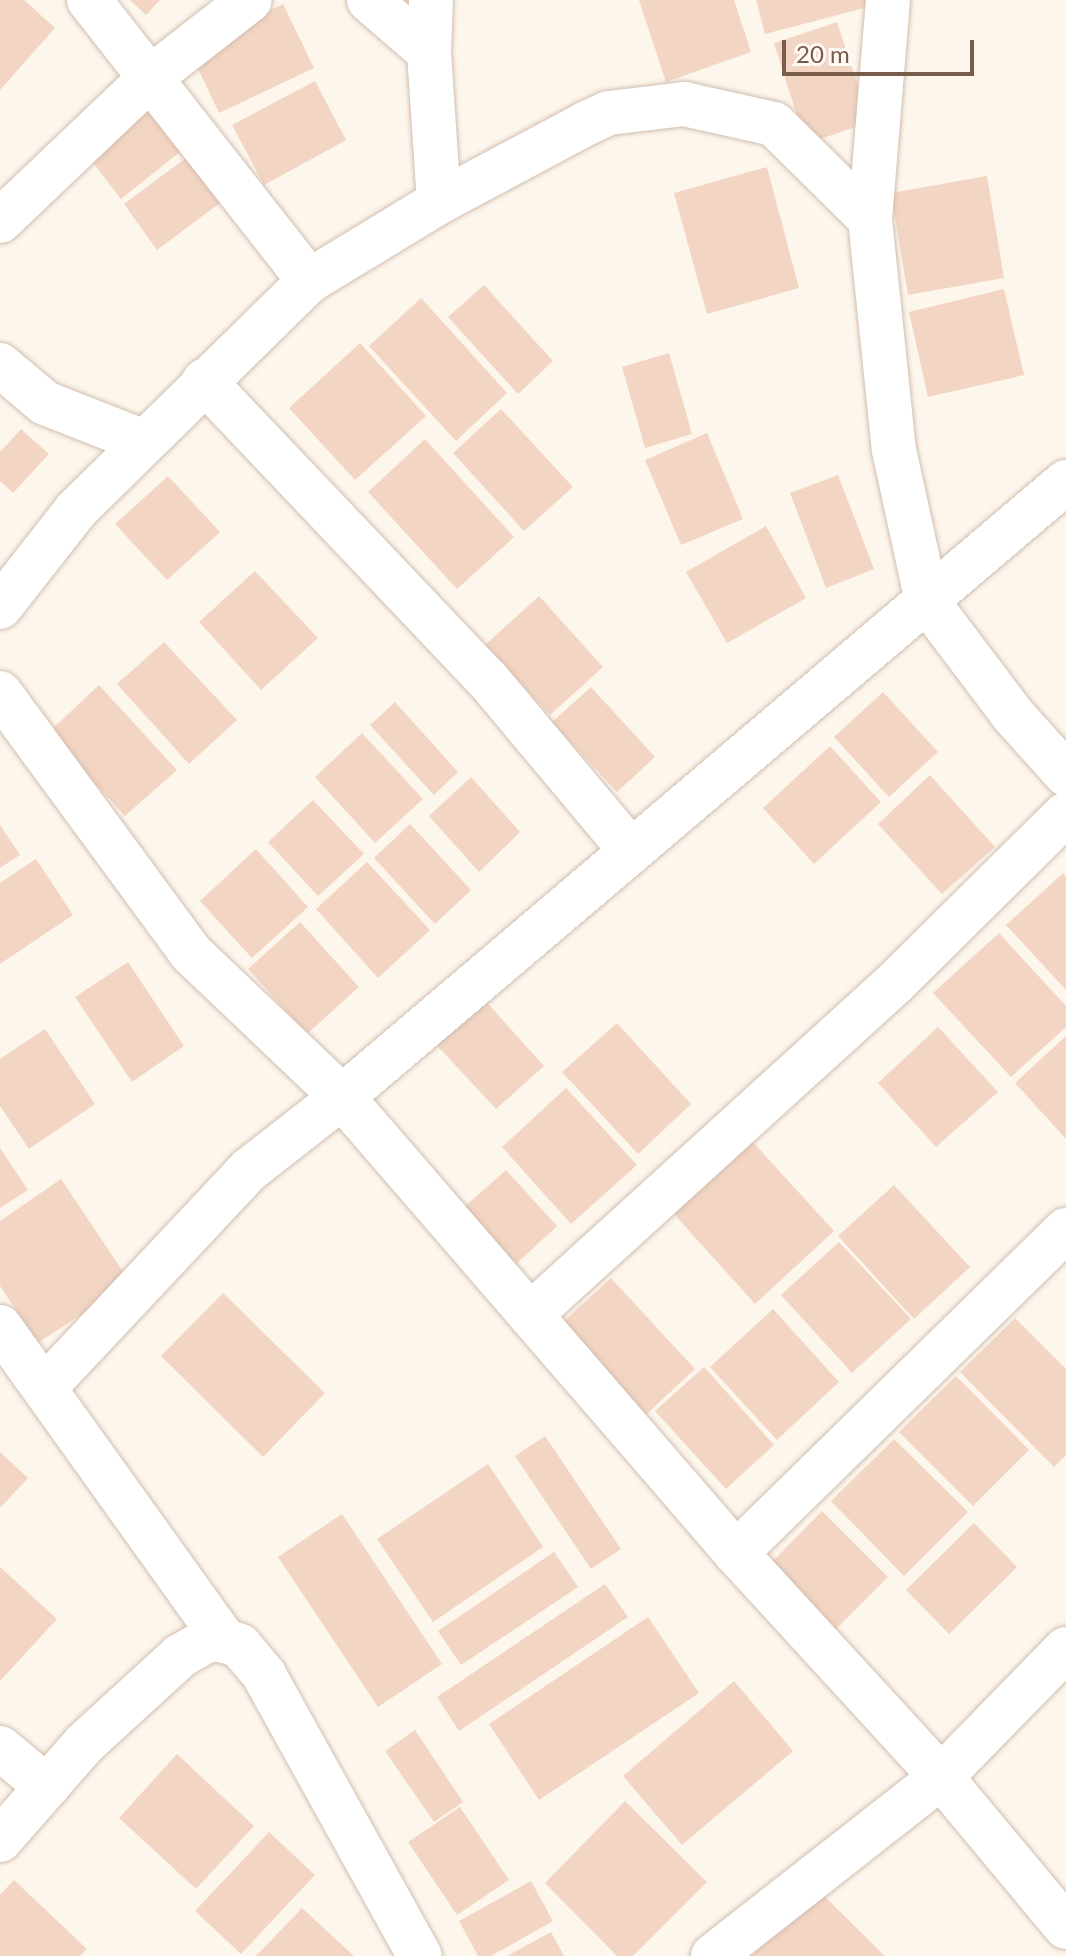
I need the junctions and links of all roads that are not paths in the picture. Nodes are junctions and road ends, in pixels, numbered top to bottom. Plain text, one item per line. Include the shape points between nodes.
1 (89, 0) edge
2 (250, 0) edge
3 (369, 0) edge
4 (431, 0) edge
5 (888, 0) edge
6 (429, 52) junction
7 (151, 77) junction
8 (439, 202) junction
9 (870, 219) junction
10 (0, 221) edge
11 (309, 281) junction
12 (0, 365) edge
13 (204, 381) junction
14 (142, 441) junction
15 (1066, 482) edge
16 (927, 601) junction
17 (0, 607) edge
18 (0, 693) edge
19 (1066, 774) edge
20 (1066, 814) edge
21 (631, 851) junction
22 (342, 1097) junction
23 (1066, 1230) edge
24 (530, 1315) junction
25 (0, 1327) edge
26 (45, 1387) junction
27 (736, 1553) junction
28 (225, 1641) junction
29 (1066, 1649) edge
30 (0, 1748) edge
31 (941, 1777) junction
32 (47, 1787) junction
33 (0, 1840) edge
34 (1066, 1927) edge
35 (420, 1956) edge
36 (713, 1956) edge

1 - 7 street
2 - 7 street
3 - 6 street
4 - 6 street
5 - 9 street
6 - 8 street
7 - 10 street
7 - 11 street
8 - 9 street via 609,113 684,104 774,124
8 - 11 street
9 - 16 street via 894,450
11 - 13 street
12 - 14 street via 45,403
13 - 14 street
13 - 21 street via 488,680
14 - 17 street via 76,510
15 - 16 street
16 - 19 street via 1012,714
16 - 21 street
18 - 22 street via 191,953
20 - 24 street via 895,983
21 - 22 street
22 - 24 street
22 - 26 street via 250,1169
23 - 27 street
24 - 27 street
25 - 26 street
26 - 28 street
27 - 31 street
28 - 32 street via 210,1639 180,1656 84,1744
28 - 35 street via 240,1646 264,1675
29 - 31 street
30 - 32 street
31 - 34 street
31 - 36 street
32 - 33 street

